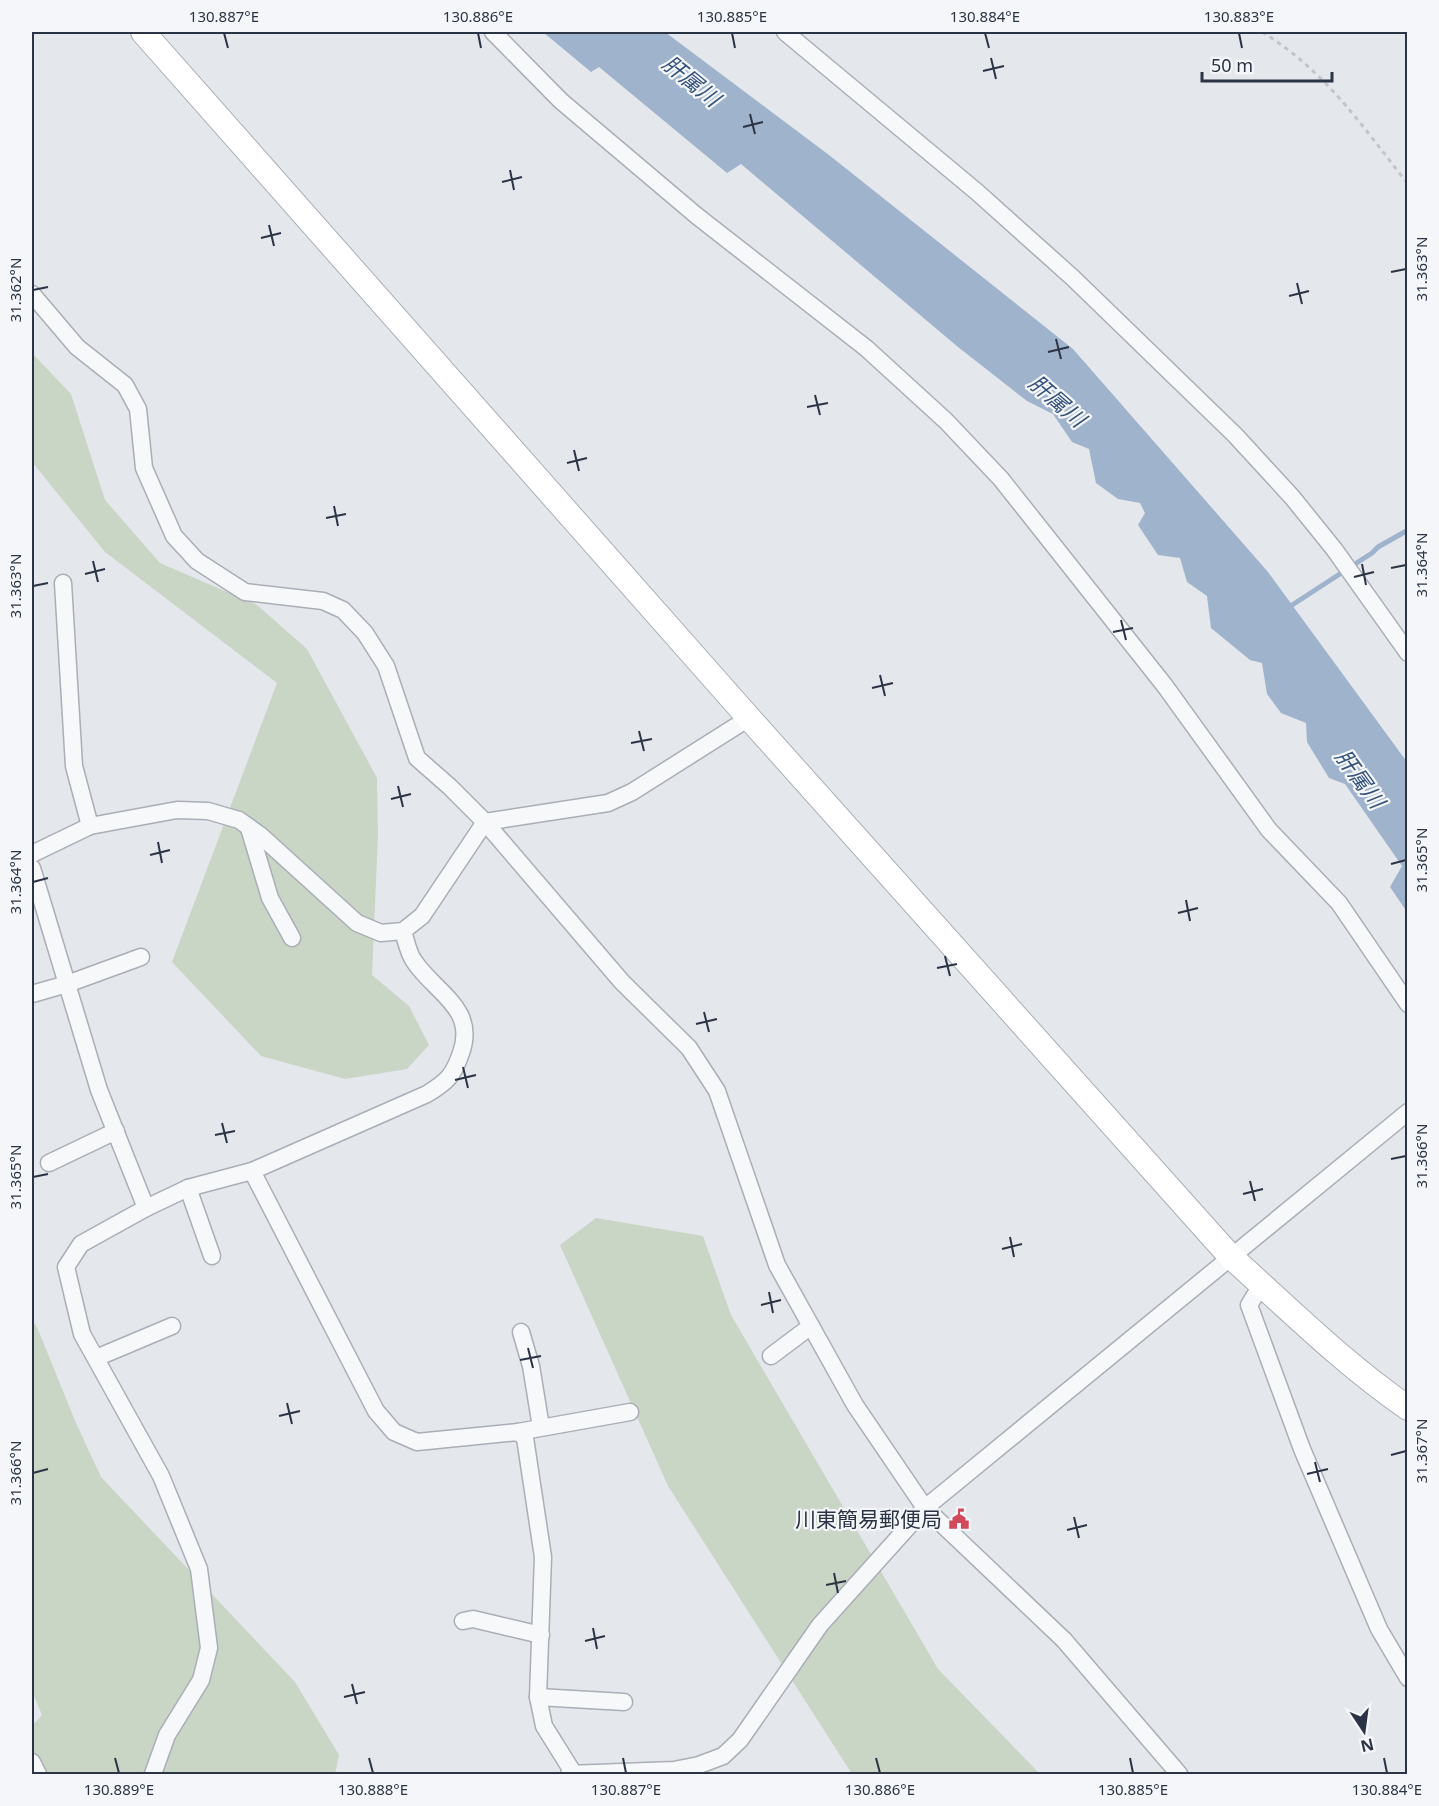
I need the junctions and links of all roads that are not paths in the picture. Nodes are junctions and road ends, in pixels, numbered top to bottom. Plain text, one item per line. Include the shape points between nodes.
1 (143, 32) edge
2 (493, 32) edge
3 (785, 32) edge
4 (32, 294) edge
5 (63, 583) dead end
6 (1407, 653) edge
7 (749, 718) junction
8 (485, 822) junction
9 (90, 826) junction
10 (249, 828) junction
11 (32, 854) edge
12 (32, 868) edge
13 (403, 931) junction
14 (292, 938) dead end
15 (141, 957) dead end
16 (67, 984) junction
17 (32, 994) edge
18 (1407, 1004) edge
19 (1407, 1112) edge
20 (116, 1131) junction
21 (49, 1163) dead end
22 (252, 1171) junction
23 (188, 1188) junction
24 (146, 1208) junction
25 (212, 1256) dead end
26 (1230, 1256) junction
27 (1262, 1284) junction
28 (172, 1326) dead end
29 (811, 1326) junction
30 (521, 1332) dead end
31 (771, 1356) dead end
32 (96, 1358) junction
33 (1407, 1408) edge
34 (630, 1412) dead end
35 (541, 1427) junction
36 (518, 1432) junction
37 (926, 1508) junction
38 (463, 1621) dead end
39 (541, 1635) junction
40 (1407, 1678) edge
41 (538, 1697) junction
42 (624, 1702) dead end
43 (32, 1762) edge
44 (38, 1774) edge
45 (153, 1774) edge
46 (572, 1774) edge
47 (1179, 1774) edge

1 - 7 street
2 - 18 street via 570,108 697,216 866,348 946,421 1001,479 1166,686 1269,830 1339,903
3 - 6 street via 977,192 1073,278 1234,435 1334,549
4 - 8 street via 77,347 125,385 138,409 144,468 174,536 197,561 246,592 323,601 343,610 365,633 386,666 417,758
5 - 9 street via 74,766
7 - 8 street via 632,792 608,802
7 - 26 street
8 - 13 street via 422,916
8 - 29 street via 622,982 689,1048 717,1091 777,1265
9 - 10 street via 177,810 208,811 238,820
9 - 11 street
10 - 13 street via 357,923 381,933
10 - 14 street via 270,898
12 - 16 street
13 - 22 street via 413,960 459,1011 465,1026 465,1043 447,1082
15 - 16 street
16 - 17 street
16 - 20 street via 99,1090
19 - 26 street
20 - 21 street
20 - 24 street
22 - 23 street
22 - 36 street via 376,1411 394,1432 417,1442
23 - 24 street
23 - 25 street
24 - 32 street via 81,1244 66,1267 82,1334
26 - 27 street
26 - 37 street
27 - 33 street
27 - 40 street via 1249,1305 1253,1316 1316,1481 1379,1629
28 - 32 street
29 - 31 street
29 - 37 street via 855,1405
30 - 35 street
32 - 45 street via 161,1476 199,1569 208,1648 204,1670 166,1735
34 - 35 street
35 - 36 street
36 - 39 street via 525,1438 543,1557
37 - 46 street via 820,1625 740,1740 723,1756 674,1770
37 - 47 street via 1064,1640
38 - 39 street via 473,1619
39 - 41 street
41 - 42 street
41 - 46 street via 544,1726
43 - 44 street

